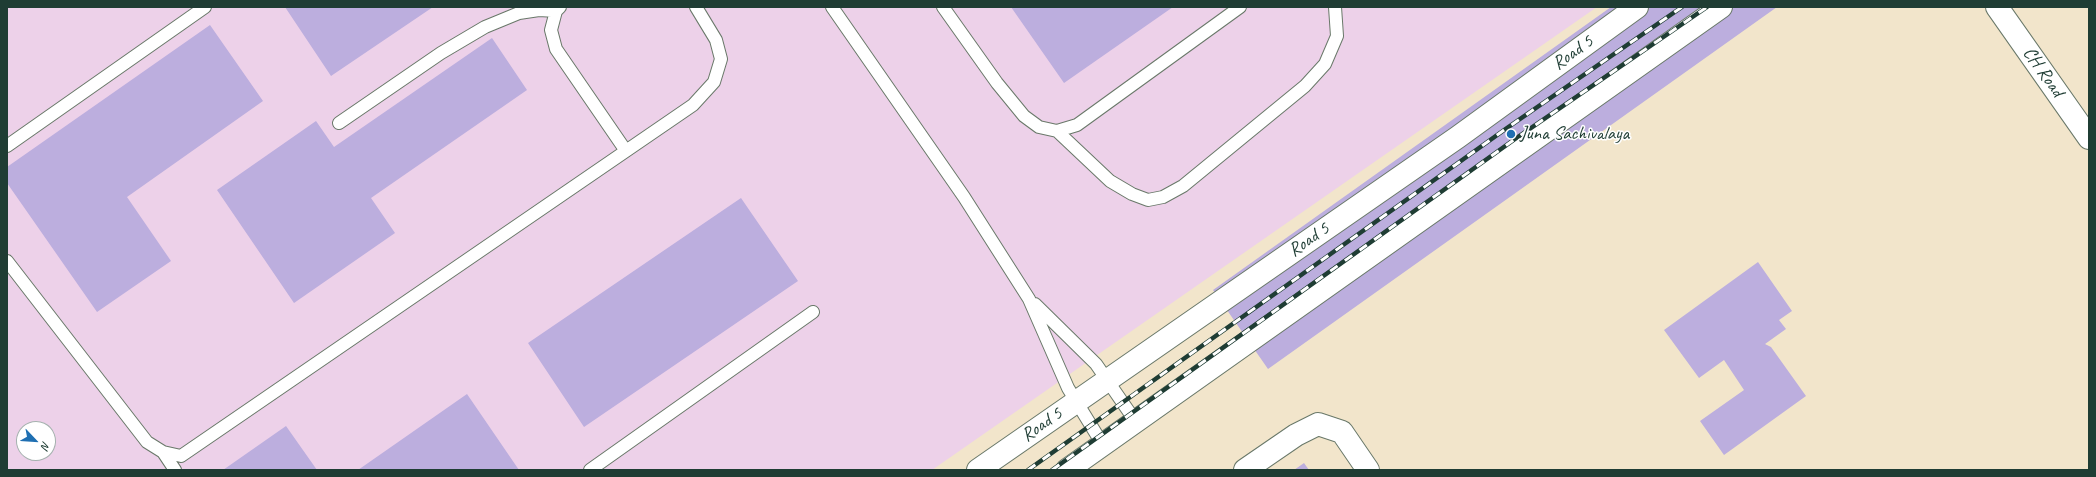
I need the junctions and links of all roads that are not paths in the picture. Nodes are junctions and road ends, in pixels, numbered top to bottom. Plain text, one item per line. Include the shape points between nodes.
1 (205, 7) edge
2 (696, 7) edge
3 (832, 7) edge
4 (943, 7) edge
5 (1240, 7) edge
6 (1335, 7) edge
7 (1637, 7) edge
8 (1721, 7) edge
9 (1997, 7) edge
10 (558, 9) edge
11 (339, 123) dead end
12 (1057, 131) junction
13 (2089, 138) edge
14 (7, 146) edge
15 (626, 151) junction
16 (7, 261) edge
17 (1029, 299) junction
18 (813, 312) dead end
19 (1107, 380) junction
20 (1077, 401) junction
21 (1136, 422) junction
22 (1103, 445) junction
23 (163, 452) junction
24 (175, 470) edge
25 (590, 470) edge
26 (978, 470) edge
27 (1067, 470) edge
28 (1245, 470) edge
29 (1368, 470) edge

1 - 14 lane
2 - 15 lane via 716,40 721,59 714,82 693,105
3 - 17 lane via 964,197
4 - 12 lane via 1024,116 1039,127
5 - 12 lane via 1077,125
6 - 12 lane via 1338,36 1325,64 1310,80 1183,186 1163,197 1148,200 1110,181
7 - 19 street, Road 5 via 1458,137
8 - 21 street
9 - 13 street, CH Road
10 - 11 lane via 519,13 485,27 441,52
10 - 15 lane via 552,30 556,49
15 - 23 lane via 196,447 181,456
16 - 23 lane via 147,442
17 - 19 lane via 1096,364
17 - 20 lane via 1068,388
18 - 25 lane
19 - 20 street, Road 5
19 - 21 lane
20 - 22 lane
20 - 26 street, Road 5
21 - 22 street
22 - 27 street
23 - 24 lane
28 - 29 street via 1296,435 1318,424 1342,432

